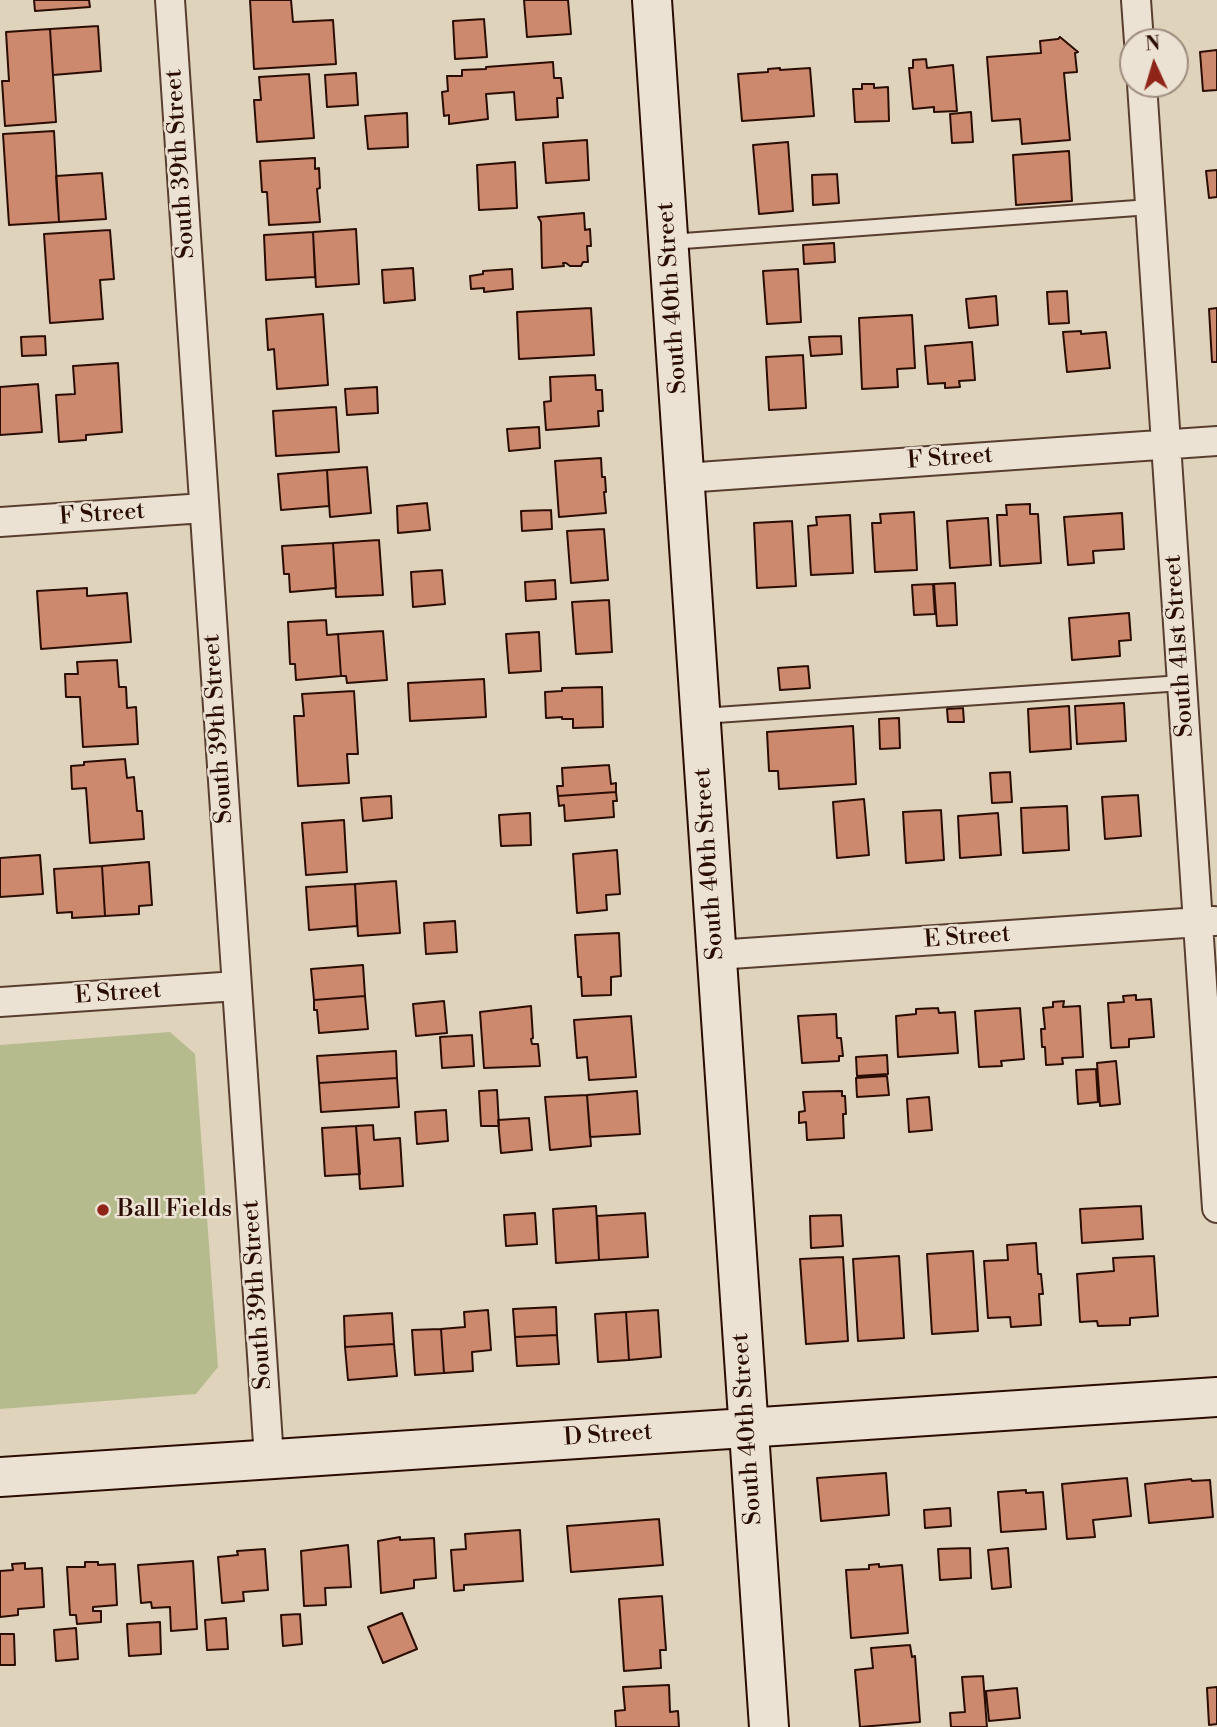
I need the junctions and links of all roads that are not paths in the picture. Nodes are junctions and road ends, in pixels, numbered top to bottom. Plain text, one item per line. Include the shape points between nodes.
1 (170, 0) edge
2 (652, 0) edge
3 (658, 0) edge
4 (1136, 0) edge
5 (1138, 28) edge
6 (1143, 98) edge
7 (1150, 207) junction
8 (670, 242) junction
9 (1217, 441) edge
10 (1166, 444) junction
11 (684, 478) junction
12 (204, 508) junction
13 (0, 522) edge
14 (1182, 683) junction
15 (699, 716) junction
16 (1208, 922) edge
17 (716, 955) junction
18 (237, 986) junction
19 (0, 1002) edge
20 (1217, 1208) edge
21 (1217, 1397) edge
22 (748, 1427) junction
23 (269, 1458) junction
24 (0, 1477) edge
25 (769, 1727) edge

1 - 12 street, South 39th Street
2 - 3 street
2 - 8 main road, South 40th Street
4 - 5 street
6 - 7 street, South 41st Street
7 - 8 lane
7 - 10 street, South 41st Street
8 - 11 main road, South 40th Street
9 - 10 street, F Street
10 - 11 street, F Street
10 - 14 street, South 41st Street
11 - 15 main road, South 40th Street
12 - 13 street, F Street
12 - 18 street, South 39th Street
14 - 15 lane
14 - 16 street, South 41st Street
15 - 17 main road, South 40th Street
16 - 17 street, E Street
16 - 20 street, South 41st Street
17 - 22 main road, South 40th Street
18 - 19 street, E Street
18 - 23 street, South 39th Street
21 - 22 main road, D Street
22 - 23 main road, D Street
22 - 25 main road, South 40th Street
23 - 24 main road, D Street

